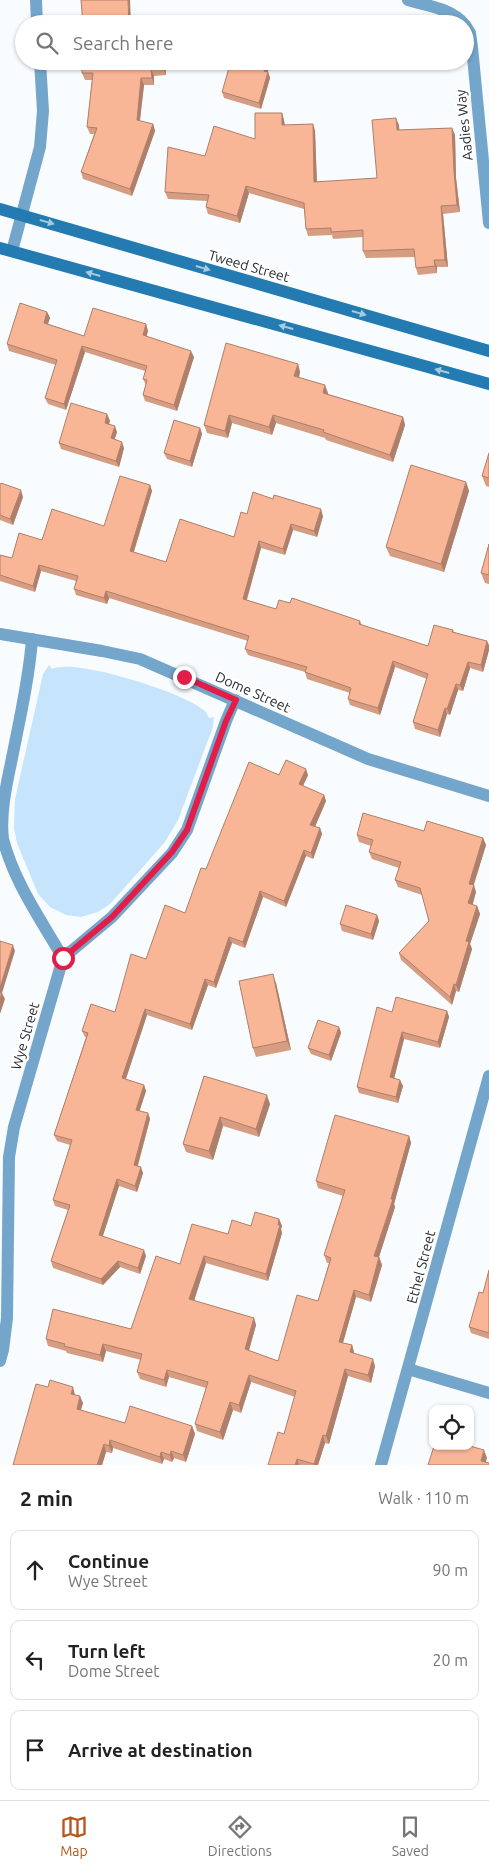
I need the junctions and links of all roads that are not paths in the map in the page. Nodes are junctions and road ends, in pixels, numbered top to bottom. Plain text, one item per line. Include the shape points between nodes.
1 (36, 0) edge
2 (408, 0) edge
3 (37, 15) edge
4 (454, 15) edge
5 (474, 68) edge
6 (40, 70) edge
7 (0, 210) edge
8 (22, 215) junction
9 (489, 223) edge
10 (6, 250) edge
11 (489, 351) edge
12 (489, 384) edge
13 (0, 634) edge
14 (32, 639) junction
15 (236, 700) junction
16 (489, 796) edge
17 (63, 958) junction
18 (489, 1076) edge
19 (0, 1361) edge
20 (408, 1370) junction
21 (489, 1393) edge
22 (381, 1465) edge

1 - 3 street
2 - 4 street, Aadies Way
5 - 9 street, Aadies Way
6 - 8 street via 40,147
7 - 8 main road, Tweed Street
8 - 10 street
8 -> 11 main road, Tweed Street
12 -> 10 main road
13 - 14 street, Dome Street
14 - 15 street, Dome Street via 140,659
14 - 17 street via 31,662 4,795 3,838 16,876
15 - 16 street, Dome Street via 368,759
15 - 17 street via 187,830 172,852 112,917
17 - 19 street, Wye Street via 14,1127 9,1157 7,1318
18 - 20 street, Ethel Street
20 - 21 street
20 - 22 street, Ethel Street

